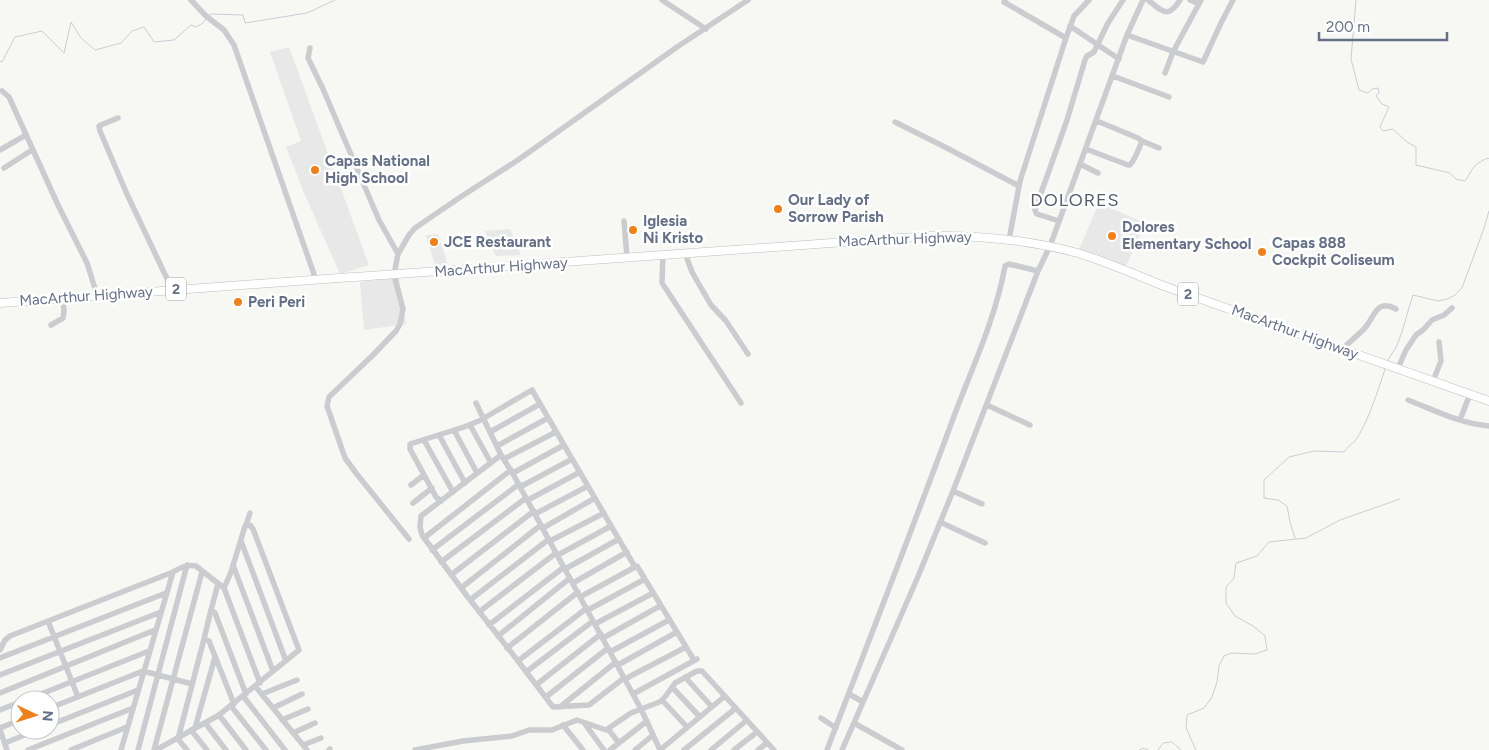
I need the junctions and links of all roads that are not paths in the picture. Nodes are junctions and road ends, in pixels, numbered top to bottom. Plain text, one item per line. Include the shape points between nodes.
1 (191, 0) edge
2 (662, 0) edge
3 (748, 0) edge
4 (1005, 0) edge
5 (1089, 0) edge
6 (1123, 0) edge
7 (1143, 0) edge
8 (1148, 0) edge
9 (1180, 0) edge
10 (1190, 0) edge
11 (1233, 0) edge
12 (1200, 2) edge
13 (1070, 26) junction
14 (706, 29) junction
15 (1128, 35) junction
16 (1066, 38) junction
17 (1098, 45) junction
18 (310, 48) dead end
19 (1173, 52) junction
20 (1119, 59) junction
21 (1166, 73) dead end
22 (1113, 76) junction
23 (2, 91) dead end
24 (1169, 97) dead end
25 (118, 118) dead end
26 (1097, 121) junction
27 (895, 122) dead end
28 (26, 135) junction
29 (1142, 140) junction
30 (1160, 148) dead end
31 (1086, 149) junction
32 (0, 150) edge
33 (32, 150) junction
34 (1080, 164) junction
35 (4, 168) dead end
36 (1098, 173) dead end
37 (1019, 186) junction
38 (624, 221) dead end
39 (1059, 221) junction
40 (1009, 240) junction
41 (1050, 246) junction
42 (685, 253) junction
43 (398, 254) junction
44 (663, 254) junction
45 (627, 257) junction
46 (1038, 271) junction
47 (394, 274) junction
48 (316, 280) junction
49 (170, 286) junction
50 (204, 287) junction
51 (114, 294) junction
52 (97, 295) junction
53 (62, 298) junction
54 (0, 303) edge
55 (1452, 308) dead end
56 (1396, 309) dead end
57 (51, 325) dead end
58 (1439, 342) dead end
59 (1343, 349) junction
60 (748, 354) dead end
61 (1397, 368) junction
62 (1433, 381) junction
63 (1470, 394) junction
64 (1408, 400) dead end
65 (1489, 401) edge
66 (476, 402) dead end
67 (741, 403) dead end
68 (540, 404) junction
69 (987, 405) junction
70 (484, 418) junction
71 (548, 418) junction
72 (1460, 420) junction
73 (470, 425) junction
74 (1030, 425) dead end
75 (1489, 426) edge
76 (454, 430) junction
77 (490, 432) junction
78 (556, 432) junction
79 (439, 435) junction
80 (424, 440) junction
81 (564, 445) junction
82 (497, 446) junction
83 (503, 457) junction
84 (572, 459) junction
85 (491, 463) junction
86 (512, 471) junction
87 (580, 472) junction
88 (477, 474) junction
89 (424, 475) junction
90 (465, 483) junction
91 (411, 485) dead end
92 (520, 485) junction
93 (588, 486) junction
94 (432, 488) junction
95 (953, 491) junction
96 (453, 492) junction
97 (595, 498) junction
98 (527, 499) junction
99 (441, 501) junction
100 (414, 503) dead end
101 (982, 504) dead end
102 (534, 512) junction
103 (250, 513) dead end
104 (604, 513) junction
105 (940, 522) junction
106 (246, 525) junction
107 (611, 526) junction
108 (542, 527) junction
109 (424, 538) junction
110 (409, 539) dead end
111 (619, 539) junction
112 (549, 540) junction
113 (241, 541) junction
114 (985, 543) dead end
115 (432, 550) junction
116 (627, 552) junction
117 (557, 554) junction
118 (442, 562) junction
119 (233, 564) junction
120 (187, 565) junction
121 (636, 567) junction
122 (565, 568) junction
123 (172, 572) junction
124 (202, 572) junction
125 (451, 575) junction
126 (644, 579) junction
127 (572, 581) junction
128 (218, 584) junction
129 (224, 588) junction
130 (461, 588) junction
131 (166, 593) junction
132 (653, 593) junction
133 (579, 594) junction
134 (470, 600) junction
135 (660, 606) junction
136 (587, 609) junction
137 (211, 610) junction
138 (161, 612) junction
139 (480, 612) junction
140 (669, 620) junction
141 (48, 621) junction
142 (594, 622) junction
143 (489, 625) junction
144 (156, 630) junction
145 (677, 632) junction
146 (498, 636) junction
147 (602, 636) junction
148 (54, 637) junction
149 (204, 639) junction
150 (304, 645) dead end
151 (686, 647) junction
152 (507, 648) junction
153 (0, 650) edge
154 (299, 650) junction
155 (609, 650) junction
156 (149, 651) junction
157 (60, 652) junction
158 (215, 657) junction
159 (0, 658) edge
160 (286, 661) junction
161 (518, 662) junction
162 (617, 664) junction
163 (66, 666) junction
164 (144, 671) junction
165 (273, 671) junction
166 (526, 672) junction
167 (0, 675) edge
168 (158, 675) junction
169 (685, 678) junction
170 (173, 679) junction
171 (625, 679) junction
172 (297, 680) dead end
173 (72, 682) junction
174 (192, 684) junction
175 (258, 685) junction
176 (536, 685) junction
177 (672, 687) junction
178 (52, 690) edge
179 (138, 690) junction
180 (0, 693) edge
181 (262, 694) junction
182 (302, 694) dead end
183 (633, 694) junction
184 (849, 694) junction
185 (245, 695) junction
186 (725, 696) junction
187 (78, 697) junction
188 (546, 697) junction
189 (662, 700) junction
190 (863, 702) junction
191 (60, 704) edge
192 (233, 705) junction
193 (560, 707) junction
194 (712, 707) junction
195 (133, 708) junction
196 (273, 708) junction
197 (736, 708) junction
198 (308, 709) dead end
199 (641, 709) junction
200 (219, 715) junction
201 (700, 717) junction
202 (820, 718) dead end
203 (282, 720) junction
204 (747, 720) junction
205 (60, 721) edge
206 (647, 721) junction
207 (315, 723) dead end
208 (854, 723) junction
209 (206, 724) junction
210 (585, 724) junction
211 (563, 725) junction
212 (127, 727) junction
213 (687, 727) junction
214 (836, 728) junction
215 (193, 729) junction
216 (608, 729) junction
217 (0, 732) edge
218 (757, 732) junction
219 (293, 733) junction
220 (653, 735) junction
221 (320, 738) dead end
222 (178, 739) junction
223 (12, 740) edge
224 (5, 743) junction
225 (619, 743) junction
226 (767, 743) junction
227 (121, 748) edge
228 (165, 748) edge
229 (305, 748) edge
230 (7, 750) edge
231 (28, 750) edge
232 (71, 750) edge
233 (113, 750) edge
234 (138, 750) edge
235 (155, 750) edge
236 (186, 750) edge
237 (207, 750) edge
238 (226, 750) edge
239 (246, 750) edge
240 (266, 750) edge
241 (285, 750) edge
242 (415, 750) edge
243 (584, 750) edge
244 (604, 750) edge
245 (610, 750) edge
246 (635, 750) edge
247 (684, 750) edge
248 (711, 750) edge
249 (734, 750) edge
250 (758, 750) edge
251 (774, 750) edge
252 (827, 750) edge
253 (842, 750) edge
254 (902, 750) edge

1 - 48 street via 224,30 234,46
2 - 14 street
3 - 14 street
4 - 16 street
5 - 13 street via 1074,16
6 - 17 street
7 - 15 street
8 - 9 street via 1162,11 1171,12
10 - 12 street
11 - 19 street via 1203,62
12 - 19 street
13 - 16 street
13 - 17 street
14 - 43 street via 415,228
15 - 19 street
15 - 20 street
16 - 37 street
17 - 20 street
17 - 39 street via 1085,60 1036,210 1037,214
18 - 43 street via 308,58 379,220
19 - 21 street
20 - 22 street
22 - 24 street
22 - 26 street
23 - 28 street via 9,97
25 - 49 street via 98,126
26 - 29 street
26 - 31 street
27 - 37 street
28 - 32 street
28 - 33 street
29 - 30 street
29 - 31 street via 1133,162 1128,165
31 - 34 street
33 - 35 street
33 - 52 street via 87,263
34 - 36 street
34 - 39 street
37 - 40 street
38 - 45 street
39 - 41 street
40 - 41 highway, MacArthur Highway / 2
40 - 42 highway, MacArthur Highway / 2 via 962,235 929,236
41 - 46 street
41 - 59 highway, MacArthur Highway / 2 via 1112,265
42 - 44 highway, MacArthur Highway / 2
42 - 60 street via 711,305
43 - 47 street
44 - 45 highway, MacArthur Highway / 2
44 - 67 street via 662,283
45 - 47 highway, MacArthur Highway / 2
46 - 69 street
46 - 184 street via 1009,264 1005,266 1000,293 983,341
47 - 48 highway, MacArthur Highway / 2
47 - 110 street via 403,309 400,324 329,397 326,406 345,458
48 - 50 highway, MacArthur Highway / 2
49 - 50 highway
49 - 51 highway via 127,288
50 - 51 highway, MacArthur Highway / 2
51 - 52 highway, MacArthur Highway / 2
52 - 53 highway, MacArthur Highway / 2
53 - 54 highway, MacArthur Highway / 2
53 - 57 street via 63,318
55 - 61 street via 1416,335
56 - 59 street via 1391,306 1379,308 1364,329
58 - 62 street via 1442,357
59 - 61 highway, MacArthur Highway / 2
61 - 62 highway, MacArthur Highway / 2
62 - 63 highway, MacArthur Highway / 2
63 - 65 highway, MacArthur Highway / 2
63 - 72 street
64 - 72 street
66 - 70 street
68 - 70 street via 532,390
68 - 71 street
68 - 77 street
69 - 74 street
69 - 95 street
70 - 73 street
70 - 77 street
71 - 78 street
71 - 82 street
72 - 75 street
73 - 76 street
73 - 85 street
76 - 79 street
76 - 88 street
77 - 82 street
78 - 81 street
78 - 83 street
79 - 80 street
79 - 90 street
80 - 89 street via 410,446
80 - 96 street
81 - 84 street
81 - 86 street
82 - 83 street
83 - 85 street
83 - 86 street
84 - 87 street
84 - 92 street
85 - 88 street
86 - 92 street
86 - 109 street
87 - 93 street
87 - 98 street
88 - 90 street
89 - 91 street
89 - 94 street
90 - 96 street
92 - 98 street
92 - 115 street
93 - 97 street
93 - 102 street
94 - 99 street
94 - 100 street
95 - 101 street
95 - 105 street
96 - 99 street
97 - 104 street
97 - 108 street
98 - 102 street
98 - 118 street
99 - 109 street via 421,516
102 - 108 street
102 - 125 street
103 - 106 street
104 - 107 street
104 - 112 street
105 - 114 street
105 - 190 street
106 - 113 street
106 - 154 street via 252,527
107 - 111 street
107 - 117 street
108 - 112 street
108 - 130 street
109 - 115 street
111 - 116 street
111 - 122 street
112 - 117 street
112 - 134 street
113 - 119 street
113 - 160 street
115 - 118 street
116 - 121 street
116 - 127 street
117 - 122 street
117 - 139 street
118 - 125 street
119 - 129 street
119 - 165 street
120 - 123 street
120 - 124 street
120 - 168 street
121 - 126 street
121 - 133 street
122 - 127 street
122 - 143 street
123 - 131 street
123 - 141 street
124 - 128 street
124 - 170 street
125 - 130 street
126 - 132 street
126 - 136 street
127 - 133 street
127 - 146 street
128 - 129 street
128 - 137 street
129 - 175 street
130 - 134 street
131 - 138 street
131 - 148 street
132 - 135 street
132 - 142 street
133 - 136 street
133 - 152 street
134 - 139 street
135 - 140 street
135 - 147 street
136 - 142 street
136 - 161 street
137 - 149 street
137 - 185 street via 215,612
138 - 144 street
138 - 157 street
139 - 143 street
140 - 145 street
140 - 155 street
141 - 148 street
141 - 153 street via 10,636
142 - 147 street
142 - 166 street
143 - 146 street
144 - 156 street
144 - 163 street
145 - 151 street
145 - 162 street
146 - 152 street
147 - 155 street
147 - 176 street
148 - 157 street
148 - 159 street
149 - 158 street via 209,641
149 - 174 street
150 - 154 street
151 - 171 street
151 - 183 street via 696,660
152 - 161 street
154 - 160 street
155 - 162 street
155 - 188 street
156 - 164 street
156 - 173 street
157 - 163 street
157 - 167 street
158 - 192 street
158 - 215 street
160 - 165 street
161 - 166 street
162 - 171 street
162 - 193 street
163 - 173 street
163 - 180 street
164 - 168 street
164 - 179 street
164 - 187 street
165 - 175 street
166 - 176 street
168 - 170 street
168 - 234 street
169 - 177 street
169 - 186 street via 702,671
169 - 194 street
170 - 174 street
170 - 235 street
171 - 183 street
171 - 193 street via 588,705
172 - 181 street
173 - 178 street
173 - 187 street
174 - 222 street
175 - 181 street
175 - 185 street
176 - 188 street
177 - 189 street
177 - 201 street
179 - 195 street
179 - 205 street
181 - 196 street
182 - 196 street
183 - 199 street
184 - 190 street
184 - 214 street
185 - 192 street
185 - 241 street
186 - 194 street
186 - 197 street
187 - 191 street
188 - 193 street via 553,707
189 - 199 street
189 - 213 street
190 - 208 street
192 - 200 street
192 - 240 street
194 - 201 street
195 - 212 street
195 - 231 street
196 - 203 street
197 - 204 street
197 - 247 street
198 - 203 street
199 - 206 street
199 - 216 street
200 - 209 street
200 - 239 street
201 - 213 street
202 - 214 street
203 - 219 street
204 - 218 street
204 - 248 street
206 - 220 street
206 - 225 street
207 - 219 street
208 - 253 street
208 - 254 street
209 - 215 street
209 - 238 street
210 - 211 street via 577,720
210 - 216 street
210 - 244 street
211 - 242 street via 552,730 529,730 512,736
211 - 243 street
212 - 227 street
212 - 232 street
213 - 220 street via 660,750
214 - 252 street
215 - 222 street
215 - 237 street
216 - 225 street
217 - 224 street
218 - 226 street
218 - 249 street
219 - 229 street
220 - 246 street
221 - 229 street
222 - 228 street
222 - 236 street
223 - 224 street
224 - 230 street
225 - 245 street
226 - 250 street
226 - 251 street
227 - 233 street
228 - 235 street

